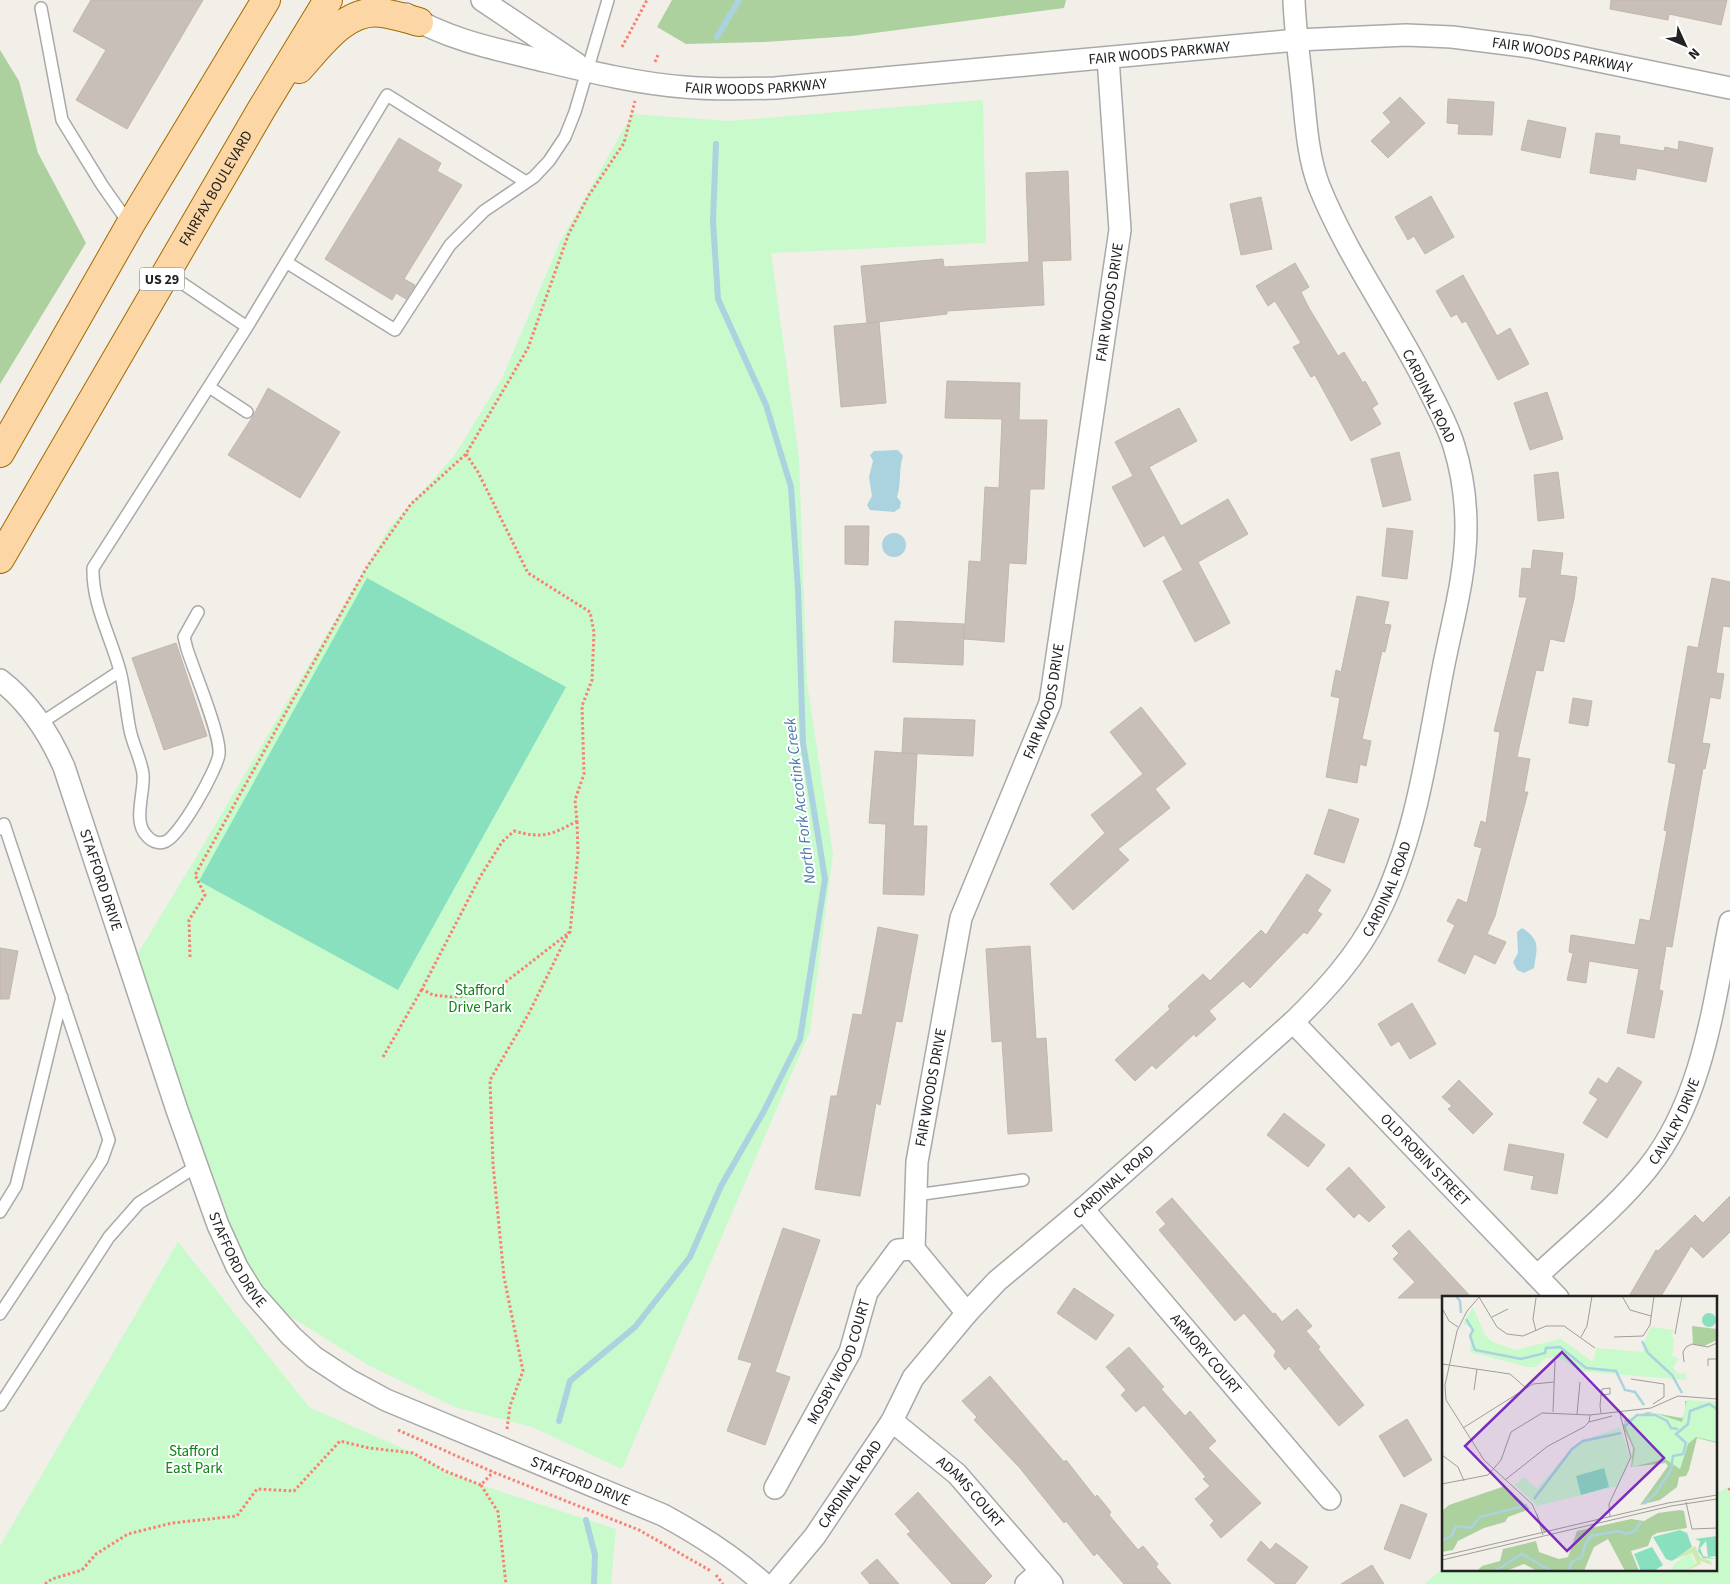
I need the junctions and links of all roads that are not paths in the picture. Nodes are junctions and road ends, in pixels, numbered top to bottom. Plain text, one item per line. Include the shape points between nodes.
1 (266, 0) edge
2 (328, 0) edge
3 (385, 0) edge
4 (482, 0) edge
5 (608, 0) edge
6 (1294, 0) edge
7 (41, 8) dead end
8 (419, 22) junction
9 (1297, 40) junction
10 (1108, 58) junction
11 (588, 71) junction
12 (1730, 88) edge
13 (261, 110) junction
14 (526, 182) junction
15 (130, 225) junction
16 (286, 262) junction
17 (166, 272) junction
18 (247, 327) junction
19 (209, 387) junction
20 (247, 412) dead end
21 (0, 453) edge
22 (0, 560) edge
23 (198, 612) dead end
24 (120, 671) junction
25 (0, 680) edge
26 (41, 723) junction
27 (0, 828) edge
28 (1730, 922) edge
29 (1724, 992) edge
30 (62, 997) junction
31 (1293, 1022) junction
32 (197, 1166) junction
33 (1023, 1180) dead end
34 (916, 1195) junction
35 (1083, 1209) junction
36 (0, 1212) edge
37 (914, 1249) junction
38 (1537, 1276) junction
39 (1556, 1296) edge
40 (967, 1313) junction
41 (0, 1314) edge
42 (0, 1405) edge
43 (892, 1422) junction
44 (775, 1488) dead end
45 (1330, 1499) dead end
46 (1040, 1580) edge
47 (764, 1584) edge
48 (775, 1584) edge

1 - 15 main road
2 - 13 main road, FAIRFAX BOULEVARD / US 29
3 - 8 street, FAIR WOODS PARKWAY
4 - 11 street, FAIR WOODS PARKWAY
5 - 11 lane
6 - 9 street, CARDINAL ROAD
7 - 15 lane via 62,120
8 - 11 street, FAIR WOODS PARKWAY via 472,43
8 - 13 main road via 380,12 346,21
9 - 10 street, FAIR WOODS PARKWAY
9 - 12 street, FAIR WOODS PARKWAY via 1406,34 1491,40
9 - 31 street, CARDINAL ROAD via 1308,143 1318,183 1333,218 1419,370 1448,429 1461,474 1466,528 1460,584 1411,825 1398,869 1378,915 1350,959
10 - 11 street, FAIR WOODS PARKWAY via 775,88 682,87
10 - 34 street, FAIR WOODS DRIVE via 1120,230 1050,703 961,918 917,1162
11 - 14 lane via 565,137 549,161
13 - 17 main road, FAIRFAX BOULEVARD / US 29
14 - 16 lane via 484,212 450,245 395,330
14 - 16 lane via 387,95
15 - 21 main road
16 - 18 lane
17 - 18 lane
17 - 22 main road, FAIRFAX BOULEVARD / US 29
18 - 19 lane
19 - 20 lane
19 - 24 lane via 93,568 103,622
23 - 24 lane via 184,636 218,739 219,754 191,812 176,835 165,842 156,842 141,828 143,774 130,732
24 - 26 lane
25 - 26 street, STAFFORD DRIVE via 14,691
26 - 32 street, STAFFORD DRIVE via 64,767
27 - 30 lane via 4,824
28 - 29 street, CAVALRY DRIVE
29 - 38 street, CAVALRY DRIVE via 1694,1082 1663,1147 1631,1188
30 - 36 lane via 16,1186
30 - 41 lane via 109,1140 102,1160
31 - 35 street, CARDINAL ROAD
31 - 38 street, OLD ROBIN STREET
32 - 42 lane via 139,1203 109,1237
32 - 47 street, STAFFORD DRIVE via 237,1266 272,1317 314,1356 386,1400 663,1515 735,1558
33 - 34 lane
34 - 37 street, FAIR WOODS DRIVE
35 - 40 street, CARDINAL ROAD via 997,1281
35 - 45 street, ARMORY COURT
37 - 40 street
37 - 44 street, MOSBY WOOD COURT via 898,1250 867,1292 850,1352
38 - 39 street, OLD ROBIN STREET
40 - 43 street, CARDINAL ROAD via 914,1378
43 - 46 street, ADAMS COURT via 957,1474
43 - 48 street, CARDINAL ROAD via 815,1536

